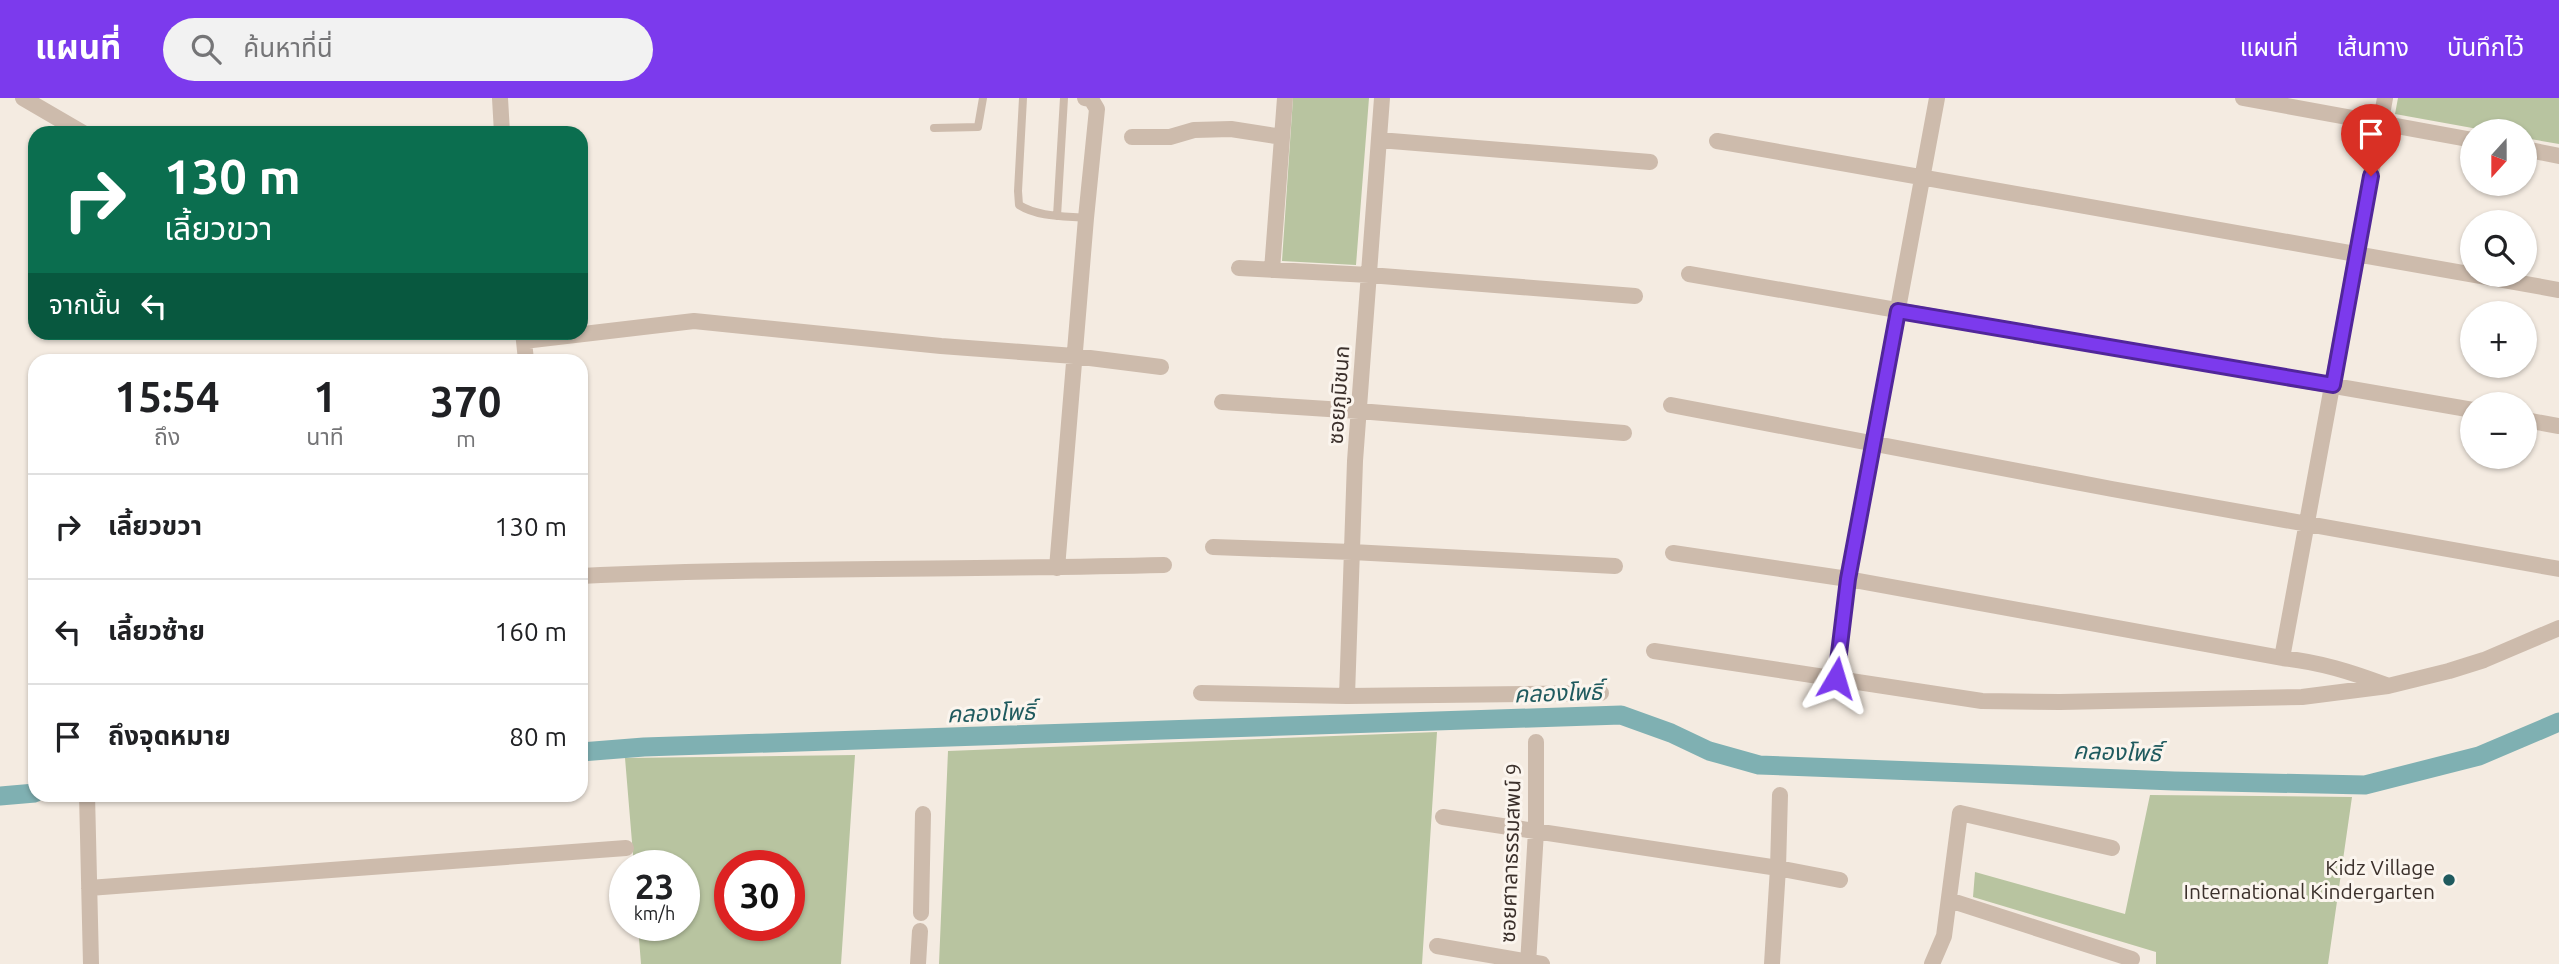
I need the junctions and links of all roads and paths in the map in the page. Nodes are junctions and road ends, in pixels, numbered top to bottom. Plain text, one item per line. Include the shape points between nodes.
1 (23, 98) edge
2 (500, 98) edge
3 (983, 98) edge
4 (1023, 98) edge
5 (1064, 98) edge
6 (1085, 98) edge
7 (1285, 98) edge
8 (1382, 98) edge
9 (1937, 98) edge
10 (2243, 98) edge
11 (2385, 98) edge
12 (2380, 123) junction
13 (71, 126) edge
14 (502, 126) edge
15 (934, 128) dead end
16 (1132, 137) dead end
17 (1282, 137) junction
18 (2460, 138) edge
19 (1379, 140) junction
20 (1717, 141) dead end
21 (2538, 152) edge
22 (2559, 156) edge
23 (1650, 162) dead end
24 (1923, 176) junction
25 (1057, 216) junction
26 (1086, 218) junction
27 (2356, 255) junction
28 (1239, 268) dead end
29 (1272, 270) junction
30 (1689, 274) dead end
31 (1369, 275) junction
32 (2559, 290) edge
33 (1635, 296) dead end
34 (1898, 311) junction
35 (588, 331) edge
36 (1074, 356) junction
37 (1161, 367) dead end
38 (2333, 385) junction
39 (1222, 402) dead end
40 (1671, 405) dead end
41 (2460, 408) edge
42 (1359, 411) junction
43 (2537, 422) edge
44 (2559, 426) edge
45 (1624, 433) dead end
46 (1874, 444) junction
47 (2307, 525) junction
48 (1213, 547) dead end
49 (1352, 552) junction
50 (1673, 553) dead end
51 (1164, 565) dead end
52 (1615, 566) dead end
53 (1057, 568) junction
54 (2559, 569) edge
55 (588, 576) edge
56 (1848, 579) junction
57 (2559, 628) edge
58 (1654, 652) dead end
59 (2283, 657) junction
60 (1836, 678) junction
61 (2388, 686) junction
62 (1201, 693) dead end
63 (1601, 693) dead end
64 (1347, 696) junction
65 (1536, 743) dead end
66 (1780, 794) dead end
67 (87, 802) edge
68 (923, 814) dead end
69 (1443, 817) dead end
70 (1536, 831) junction
71 (626, 848) dead end
72 (2112, 848) dead end
73 (1778, 868) junction
74 (1840, 880) dead end
75 (89, 888) junction
76 (1949, 900) junction
77 (921, 912) dead end
78 (920, 930) dead end
79 (1437, 946) dead end
80 (2132, 959) dead end
81 (1533, 963) edge
82 (91, 964) edge
83 (918, 964) edge
84 (1772, 964) edge
85 (1932, 964) edge

1 - 13 street
2 - 14 street
3 - 15 lane via 978,127
4 - 25 lane via 1019,205
5 - 25 lane
6 - 26 street via 1097,109
7 - 17 street
8 - 19 street, ซอยภูมิชนก
9 - 24 street
10 - 12 street
11 - 12 street
12 - 18 street
12 - 27 street
16 - 17 street via 1231,129
17 - 29 street
19 - 23 street
19 - 31 street, ซอยภูมิชนก
20 - 24 street
21 - 22 street
24 - 27 street
24 - 34 street
25 - 26 lane
26 - 36 street
27 - 32 street
27 - 38 street
28 - 29 street
29 - 31 street
30 - 34 street
31 - 33 street
31 - 42 street, ซอยภูมิชนก
34 - 38 street
34 - 46 street
35 - 36 street via 694,321
36 - 37 street
36 - 53 street
38 - 41 street
38 - 47 street
39 - 42 street
40 - 46 street
42 - 45 street
42 - 49 street, ซอยภูมิชนก
43 - 44 street
46 - 47 street
46 - 56 street
47 - 54 street
47 - 59 street
48 - 49 street
49 - 52 street
49 - 64 street, ซอยภูมิชนก
50 - 56 street
51 - 53 street
53 - 55 street
56 - 59 street
56 - 60 street
57 - 61 street via 2484,660
58 - 60 street
59 - 61 street via 2335,666
60 - 61 street via 1982,701 2302,697
62 - 64 street
63 - 64 street
65 - 70 street, ซอยศาลาธรรมสพน์ 9
66 - 73 street
67 - 75 street
68 - 77 street
69 - 70 street
70 - 73 street
70 - 81 street, ซอยศาลาธรรมสพน์ 9
71 - 75 street
72 - 76 street via 1961,813
73 - 74 street
73 - 84 street
75 - 82 street
76 - 80 street
76 - 85 street via 1944,936
78 - 83 street
79 - 81 street

